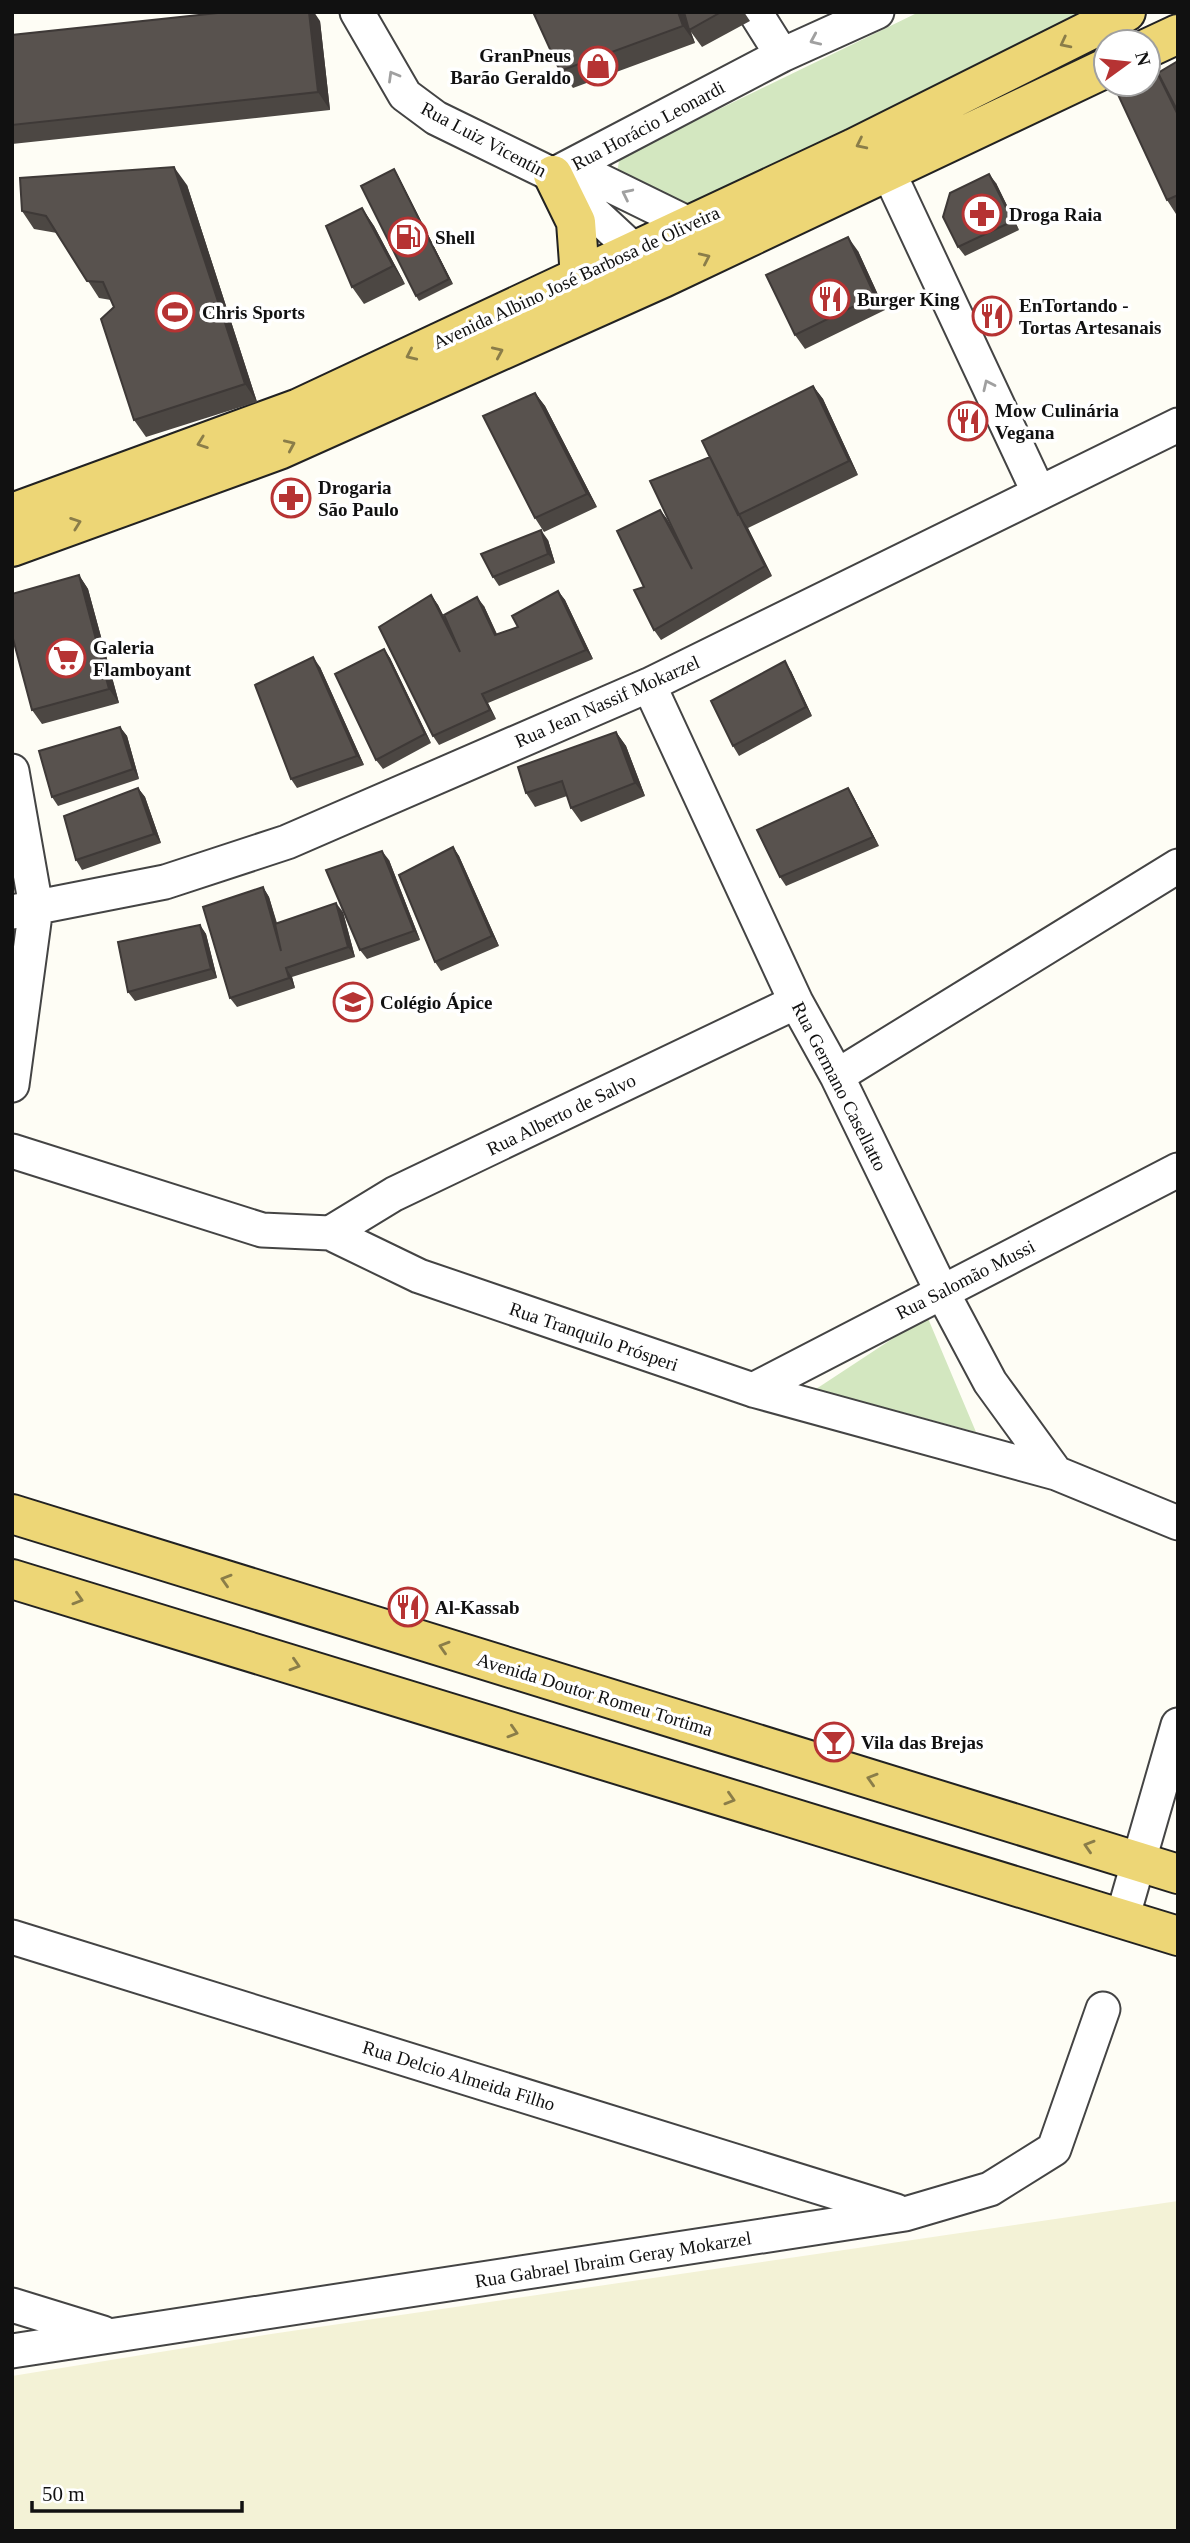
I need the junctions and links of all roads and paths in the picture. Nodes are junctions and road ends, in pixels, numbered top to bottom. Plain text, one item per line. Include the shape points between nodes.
1 (357, 12) edge
2 (755, 12) edge
3 (877, 12) edge
4 (1126, 12) edge
5 (1178, 34) edge
6 (1162, 41) edge
7 (782, 55) junction
8 (1092, 75) edge
9 (888, 171) junction
10 (553, 175) junction
11 (689, 224) junction
12 (635, 249) junction
13 (580, 277) junction
14 (663, 278) junction
15 (1178, 425) edge
16 (1038, 491) junction
17 (12, 513) edge
18 (12, 547) edge
19 (649, 685) junction
20 (12, 771) edge
21 (1178, 866) edge
22 (24, 910) edge
23 (796, 1002) junction
24 (837, 1076) junction
25 (12, 1085) edge
26 (12, 1151) edge
27 (1178, 1170) edge
28 (330, 1233) junction
29 (941, 1290) junction
30 (753, 1390) junction
31 (1056, 1473) junction
32 (12, 1514) edge
33 (1178, 1523) edge
34 (12, 1579) edge
35 (1178, 1725) edge
36 (1139, 1861) junction
37 (1178, 1874) edge
38 (1122, 1919) junction
39 (1178, 1936) edge
40 (12, 1937) edge
41 (1103, 2009) dead end
42 (905, 2214) junction
43 (12, 2305) edge
44 (111, 2336) junction
45 (12, 2351) edge

10 -> 1 street, Rua Luiz Vicentin via 436,118 405,95
2 - 7 street
3 -> 7 street, Rua Horácio Leonardi
4 -> 11 main road, Avenida Albino José Barbosa de Oliveira via 854,148
5 - 6 main road
7 - 10 street, Rua Horácio Leonardi
8 - 9 main road, Avenida Albino José Barbosa de Oliveira
14 -> 9 main road, Avenida Albino José Barbosa de Oliveira
16 -> 9 street
11 -> 10 street, Rua Horácio Leonardi via 589,175
10 - 12 street, Rua Luiz Vicentin
10 - 13 main road via 576,222
11 - 12 main road, Avenida Albino José Barbosa de Oliveira
12 - 13 main road, Avenida Albino José Barbosa de Oliveira
12 - 14 street, Rua Luiz Vicentin
13 -> 17 main road, Avenida Albino José Barbosa de Oliveira via 299,408
18 -> 14 main road, Avenida Albino José Barbosa de Oliveira via 279,450
15 - 16 street, Rua Jean Nassif Mokarzel
16 - 19 street, Rua Jean Nassif Mokarzel
19 - 22 street, Rua Jean Nassif Mokarzel via 287,842 166,882
19 - 23 street, Rua Germano Casellatto
20 - 22 street
21 - 24 street
22 - 25 street
23 - 24 street, Rua Germano Casellatto
23 - 28 street, Rua Alberto de Salvo via 394,1194
24 - 29 street, Rua Germano Casellatto
26 - 28 street, Rua Tranquilo Prósperi via 262,1230
27 - 29 street, Rua Salomão Mussi
28 - 30 street, Rua Tranquilo Prósperi via 419,1276
29 - 30 street, Rua Salomão Mussi
29 - 31 street, Rua Germano Casellatto via 990,1382
30 - 31 street, Rua Tranquilo Prósperi
31 - 33 street, Rua Tranquilo Prósperi
36 -> 32 main road, Avenida Doutor Romeu Tortima
34 -> 38 main road
35 - 36 street
36 - 37 main road, Avenida Doutor Romeu Tortima
36 - 38 street
38 - 39 main road
40 - 42 street, Rua Delcio Almeida Filho
41 - 42 street, Rua Gabrael Ibraim Geray Mokarzel via 1054,2149 990,2189
42 - 44 street, Rua Gabrael Ibraim Geray Mokarzel
43 - 44 street
44 - 45 street, Rua Gabrael Ibraim Geray Mokarzel

